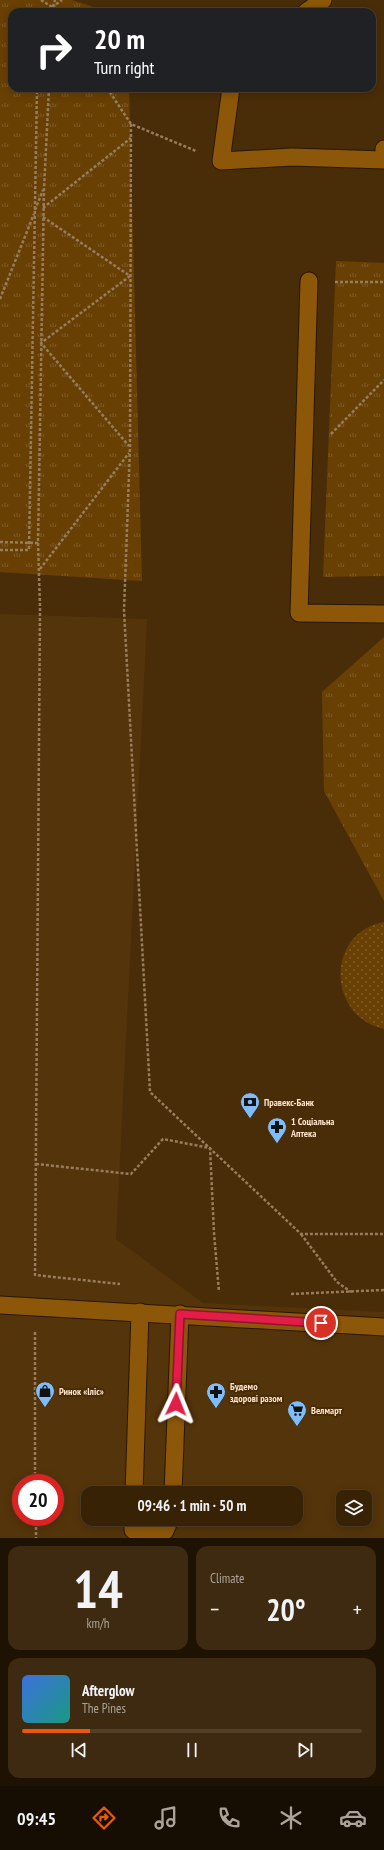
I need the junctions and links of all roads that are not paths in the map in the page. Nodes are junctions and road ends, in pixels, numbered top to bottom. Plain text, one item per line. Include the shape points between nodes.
1 (323, 0) edge
2 (312, 8) edge
3 (230, 92) edge
4 (384, 149) edge
5 (309, 282) road end
6 (384, 614) edge
7 (0, 1305) edge
8 (140, 1312) junction
9 (180, 1314) junction
10 (384, 1327) edge
11 (134, 1486) edge
12 (173, 1486) edge
13 (133, 1526) edge
14 (167, 1526) edge

1 - 2 lane
3 - 4 lane via 221,161 292,157 384,160
5 - 6 lane via 300,613
7 - 8 lane
8 - 9 lane
8 - 11 lane
9 - 10 lane
9 - 12 lane
13 - 14 lane via 133,1530 165,1530

